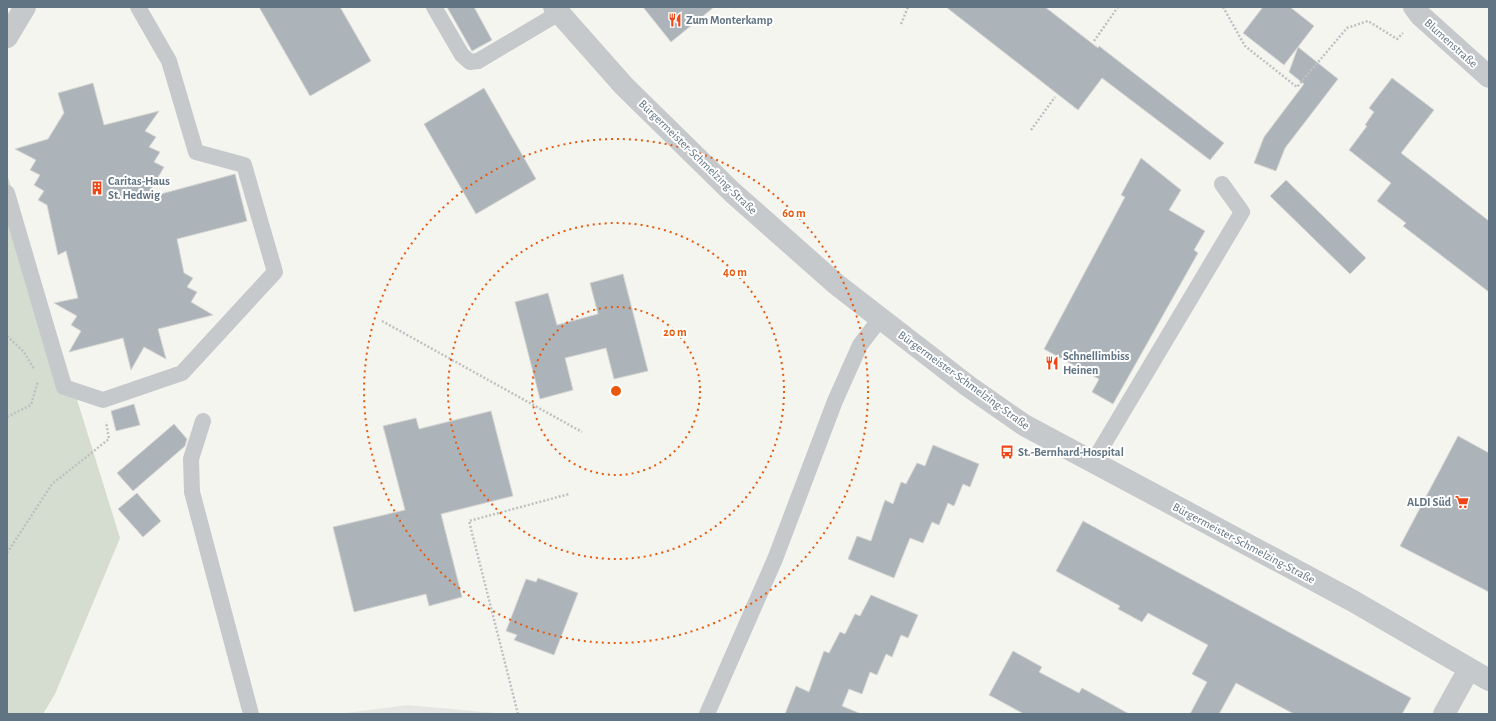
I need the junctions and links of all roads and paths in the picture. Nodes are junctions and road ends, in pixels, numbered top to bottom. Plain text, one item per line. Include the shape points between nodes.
1 (25, 7) edge
2 (138, 7) edge
3 (434, 7) edge
4 (908, 7) edge
5 (1118, 7) edge
6 (1223, 7) edge
7 (556, 10) edge
8 (1417, 11) edge
9 (901, 24) dead end
10 (7, 37) edge
11 (1094, 41) dead end
12 (1489, 77) edge
13 (1055, 97) dead end
14 (1031, 130) dead end
15 (1222, 184) dead end
16 (7, 193) edge
17 (880, 319) junction
18 (382, 321) dead end
19 (7, 336) edge
20 (35, 372) dead end
21 (39, 378) dead end
22 (103, 400) junction
23 (7, 417) edge
24 (203, 421) dead end
25 (582, 432) dead end
26 (1093, 462) junction
27 (570, 494) dead end
28 (7, 553) edge
29 (1469, 669) junction
30 (1489, 680) edge
31 (251, 714) edge
32 (518, 714) edge
33 (708, 714) edge
34 (1444, 714) edge

1 - 10 street
2 - 22 lane via 169,60 196,152 244,165 275,272 182,373
3 - 7 lane via 462,55 470,62 478,61
4 - 9 path
5 - 11 path
6 - 8 path via 1245,46 1297,87 1347,28 1368,22 1397,39
7 - 17 street, Bürgermeister-Schmelzing-Straße via 624,86 732,192 836,284
8 - 12 street, Blumenstraße
13 - 14 path
15 - 26 lane via 1242,212
16 - 22 lane via 64,387
17 - 26 street, Bürgermeister-Schmelzing-Straße via 1024,425
17 - 33 lane via 860,345 835,401 769,573
18 - 25 path
19 - 20 path via 24,352
21 - 23 path via 31,405
22 - 28 path via 109,439 52,484
24 - 31 lane via 191,459 192,492
26 - 29 street, Bürgermeister-Schmelzing-Straße via 1353,601
27 - 32 path via 469,521
29 - 30 street, Bürgermeister-Schmelzing-Straße
29 - 34 street

